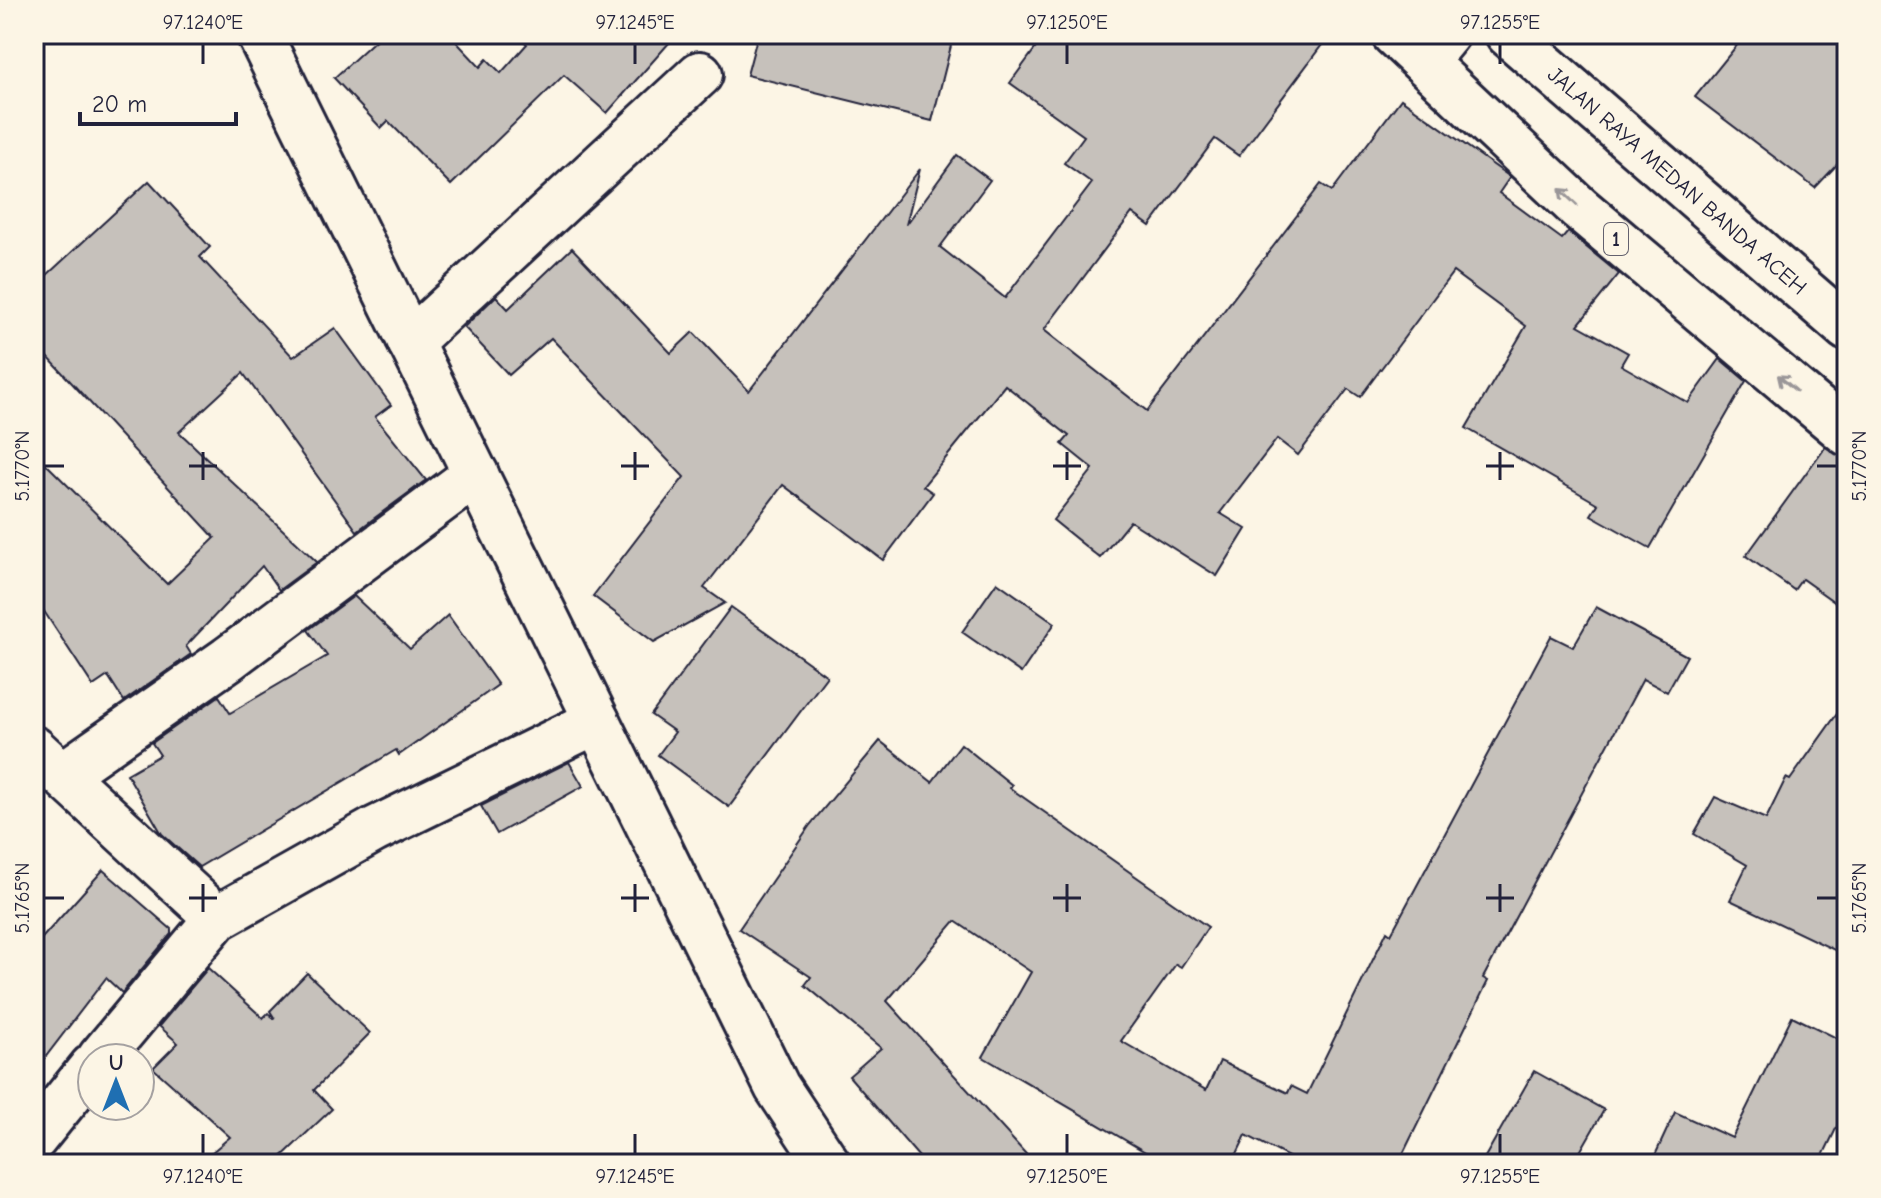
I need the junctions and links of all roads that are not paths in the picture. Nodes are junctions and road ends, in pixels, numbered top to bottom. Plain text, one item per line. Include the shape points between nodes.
1 (259, 34) edge
2 (1508, 34) edge
3 (1422, 43) edge
4 (700, 74) dead end
5 (1847, 328) edge
6 (410, 342) junction
7 (1847, 433) edge
8 (476, 474) junction
9 (597, 721) junction
10 (48, 762) edge
11 (217, 918) junction
12 (113, 1042) edge
13 (76, 1087) edge
14 (34, 1139) edge
15 (817, 1159) edge

1 - 6 main road
2 - 5 main road, JALAN RAYA MEDAN BANDA ACEH
7 -> 3 main road, 1 via 1579,208
4 - 6 main road
6 - 8 main road
8 - 9 main road
8 - 10 main road via 228,659
9 - 11 main road via 374,830
9 - 15 main road
10 - 11 main road
11 - 12 main road
13 - 14 main road

